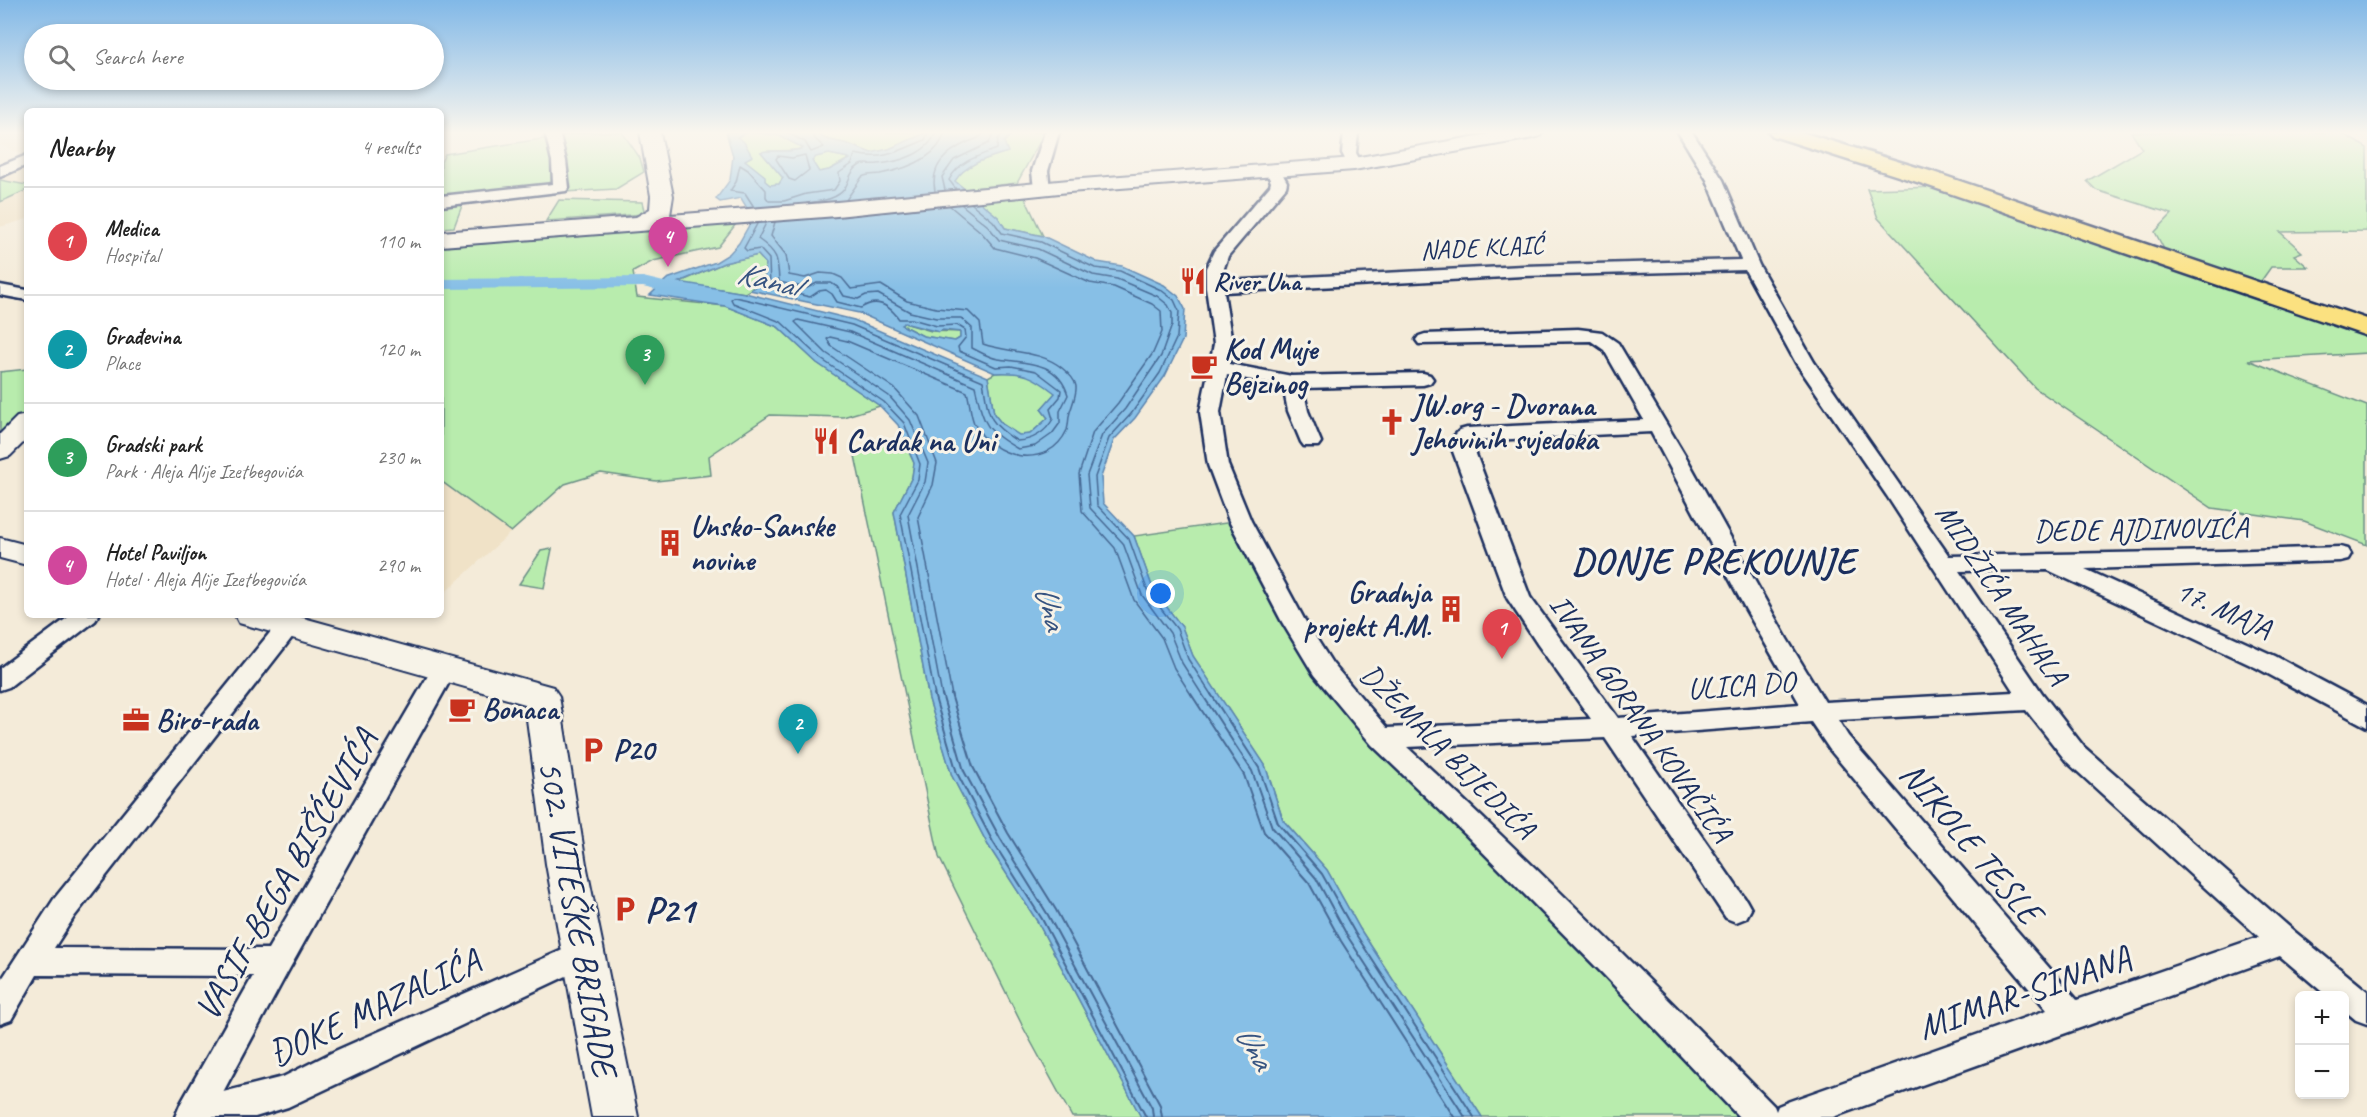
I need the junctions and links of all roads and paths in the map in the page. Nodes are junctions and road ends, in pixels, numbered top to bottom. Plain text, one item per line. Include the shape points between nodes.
1 (561, 184) edge
2 (660, 184) edge
3 (1041, 184) edge
4 (1105, 184) edge
5 (1279, 184) edge
6 (1717, 184) edge
7 (1946, 184) edge
8 (1042, 189) junction
9 (444, 201) edge
10 (673, 219) junction
11 (444, 239) edge
12 (1751, 265) junction
13 (1215, 286) junction
14 (0, 290) edge
15 (24, 294) edge
16 (2367, 328) edge
17 (1425, 340) dead end
18 (1217, 368) junction
19 (1423, 379) dead end
20 (1292, 382) junction
21 (24, 426) edge
22 (1655, 426) junction
23 (1311, 442) dead end
24 (0, 450) edge
25 (0, 548) edge
26 (24, 554) edge
27 (2340, 554) dead end
28 (2053, 563) junction
29 (1944, 564) junction
30 (83, 618) edge
31 (262, 618) edge
32 (289, 625) junction
33 (445, 668) junction
34 (0, 681) edge
35 (2033, 700) junction
36 (1818, 712) junction
37 (2367, 717) edge
38 (1610, 728) junction
39 (1381, 738) junction
40 (1736, 909) dead end
41 (2284, 941) junction
42 (583, 954) junction
43 (29, 961) junction
44 (276, 963) junction
45 (0, 1010) edge
46 (2367, 1010) edge
47 (2072, 1017) junction
48 (193, 1115) edge
49 (615, 1117) edge
50 (1762, 1117) edge
51 (1790, 1117) edge

1 - 9 street via 561,188
2 - 10 main road
3 - 8 street
4 - 8 main road
5 - 13 street, DŽEMALA BIJEDIĆA via 1220,255
6 - 12 street, MIDŽIĆA MAHALA
7 - 16 main road
8 - 10 main road
10 - 11 main road
12 - 13 street, NADE KLAIĆ via 1511,271
12 - 29 street, MIDŽIĆA MAHALA via 1805,363
13 - 18 street, DŽEMALA BIJEDIĆA via 1223,344
14 - 15 street
17 - 22 street, NIKOLE TESLE via 1596,336 1611,347
18 - 20 street
18 - 39 street, DŽEMALA BIJEDIĆA via 1210,412 1218,465 1240,521 1323,669
19 - 20 street
20 - 23 street via 1298,411
21 - 24 main road
22 - 36 street, NIKOLE TESLE
22 - 38 street, IVANA GORANA KOVAČIĆA via 1479,433 1461,439 1519,598
25 - 26 main road
27 - 28 street, DEDE AJDINOVIĆA
28 - 29 street, DEDE AJDINOVIĆA
28 - 37 street, 17. MAJA via 2266,662
29 - 35 street, MIDŽIĆA MAHALA
30 - 34 street
31 - 32 main road, 502. VITEŠKE BRIGADE
32 - 33 main road, 502. VITEŠKE BRIGADE
32 - 43 street via 64,908
33 - 42 main road, 502. VITEŠKE BRIGADE via 541,696
33 - 44 street, VASIF-BEGA BIŠĆEVIĆA
35 - 36 street, ULICA DO
35 - 41 street, MIDŽIĆA MAHALA via 2074,754
36 - 38 street, ULICA DO
36 - 47 street, NIKOLE TESLE via 1839,743
38 - 39 street, ULICA DO
38 - 40 street, IVANA GORANA KOVAČIĆA
39 - 50 street, DŽEMALA BIJEDIĆA via 1608,958
41 - 46 street, MIDŽIĆA MAHALA
41 - 47 street, MIMAR-SINANA
42 - 48 street, ĐOKE MAZALIĆA via 288,1092
42 - 49 main road, 502. VITEŠKE BRIGADE
43 - 44 street
43 - 45 street
44 - 48 street, VASIF-BEGA BIŠĆEVIĆA
47 - 51 street, MIMAR-SINANA via 1974,1048

